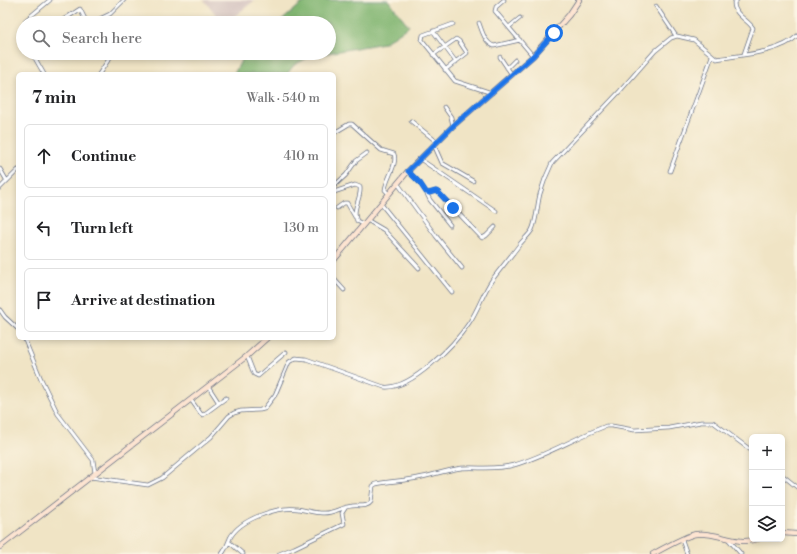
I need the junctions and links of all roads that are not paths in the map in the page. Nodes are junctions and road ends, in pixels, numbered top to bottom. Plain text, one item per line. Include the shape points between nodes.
1 (50, 0) edge
2 (124, 0) edge
3 (504, 0) edge
4 (737, 0) edge
5 (577, 1) edge
6 (656, 6) dead end
7 (31, 16) edge
8 (70, 16) edge
9 (84, 16) edge
10 (106, 16) edge
11 (520, 18) dead end
12 (478, 23) dead end
13 (453, 24) dead end
14 (509, 27) junction
15 (433, 31) junction
16 (676, 36) junction
17 (797, 36) edge
18 (520, 40) junction
19 (444, 46) junction
20 (744, 54) junction
21 (433, 55) junction
22 (533, 56) junction
23 (712, 56) junction
24 (500, 57) dead end
25 (36, 60) edge
26 (108, 60) edge
27 (515, 60) dead end
28 (456, 62) junction
29 (507, 68) junction
30 (445, 70) junction
31 (43, 72) edge
32 (100, 72) edge
33 (512, 75) junction
34 (492, 93) junction
35 (444, 106) dead end
36 (410, 121) dead end
37 (453, 126) junction
38 (336, 132) edge
39 (435, 143) junction
40 (367, 153) dead end
41 (420, 159) junction
42 (0, 169) edge
43 (408, 171) junction
44 (670, 171) dead end
45 (16, 172) edge
46 (7, 181) junction
47 (473, 181) dead end
48 (336, 184) edge
49 (398, 184) junction
50 (0, 188) edge
51 (336, 191) edge
52 (426, 192) junction
53 (389, 194) junction
54 (381, 204) junction
55 (337, 208) dead end
56 (496, 211) dead end
57 (356, 218) junction
58 (367, 220) junction
59 (363, 224) junction
60 (450, 225) dead end
61 (495, 227) dead end
62 (336, 258) edge
63 (419, 268) dead end
64 (462, 268) dead end
65 (336, 281) edge
66 (344, 290) dead end
67 (452, 292) dead end
68 (0, 310) edge
69 (16, 327) edge
70 (25, 340) edge
71 (265, 340) edge
72 (286, 352) dead end
73 (247, 356) junction
74 (208, 386) junction
75 (226, 398) dead end
76 (191, 400) junction
77 (219, 403) junction
78 (749, 449) edge
79 (94, 473) junction
80 (90, 477) junction
81 (785, 477) edge
82 (797, 487) edge
83 (346, 507) junction
84 (785, 533) edge
85 (797, 534) edge
86 (682, 540) junction
87 (729, 540) junction
88 (749, 540) edge
89 (229, 542) junction
90 (0, 547) edge
91 (222, 554) edge
92 (243, 554) edge
93 (279, 554) edge
94 (653, 554) edge
95 (687, 554) edge
96 (741, 554) edge

1 - 7 street
2 - 10 street
3 - 14 street via 495,9
4 - 20 street via 734,8 753,28
5 - 22 main road via 570,15
6 - 16 street
8 - 9 street via 80,10
11 - 14 street
12 - 18 street via 490,45
13 - 15 street
14 - 18 street
15 - 19 street
15 - 21 street via 423,35 422,40
16 - 23 street via 694,40
16 - 80 street via 655,51 552,163 531,230 492,281 461,334 446,351 423,370 398,386 390,388 306,359 296,358 290,362 275,396 264,409 241,411 229,416 211,437 162,478 148,485
17 - 20 street via 779,48
18 - 22 street
19 - 21 street
19 - 28 street
19 - 28 street via 456,39 460,41 467,54
20 - 23 street via 717,59
21 - 30 street
22 - 33 main road
23 - 44 street
24 - 29 street
25 - 31 street
26 - 32 street
27 - 29 street
28 - 30 street
29 - 33 street
30 - 34 street via 455,81
33 - 34 main road
34 - 37 main road
35 - 37 street
36 - 39 street
37 - 39 main road
38 - 53 street via 352,124 381,150 394,154 395,161 385,190
39 - 41 main road
39 - 47 street via 442,162
40 - 48 street via 356,161
41 - 43 main road
41 - 56 street
42 - 46 street
43 - 49 main road
43 - 52 street
45 - 46 street
46 - 50 street
49 - 53 main road
49 - 64 street
51 - 57 street via 355,185 360,187 355,209
52 - 60 street
52 - 61 street via 438,192 482,238
53 - 54 main road
54 - 58 main road
54 - 67 street
55 - 57 street via 347,202
57 - 59 street
58 - 59 main road
58 - 63 street via 384,230
59 - 62 main road
65 - 66 street
68 - 69 street
70 - 79 street via 58,414 93,460
71 - 73 main road
72 - 73 street via 258,376 254,374
73 - 74 main road
74 - 76 main road
74 - 77 street
75 - 77 street
76 - 77 street via 202,415
76 - 79 main road
78 - 83 street via 714,422 634,430 606,426 514,465 492,469 456,469 376,484 372,488 370,504
79 - 80 main road
80 - 90 main road
81 - 82 street
83 - 89 street via 329,513 291,508 265,513 245,523
83 - 93 street via 342,513 344,524
84 - 85 main road
86 - 87 main road via 697,534 706,534
86 - 94 main road
86 - 95 street
87 - 88 main road
87 - 96 street
89 - 91 street
89 - 92 street

